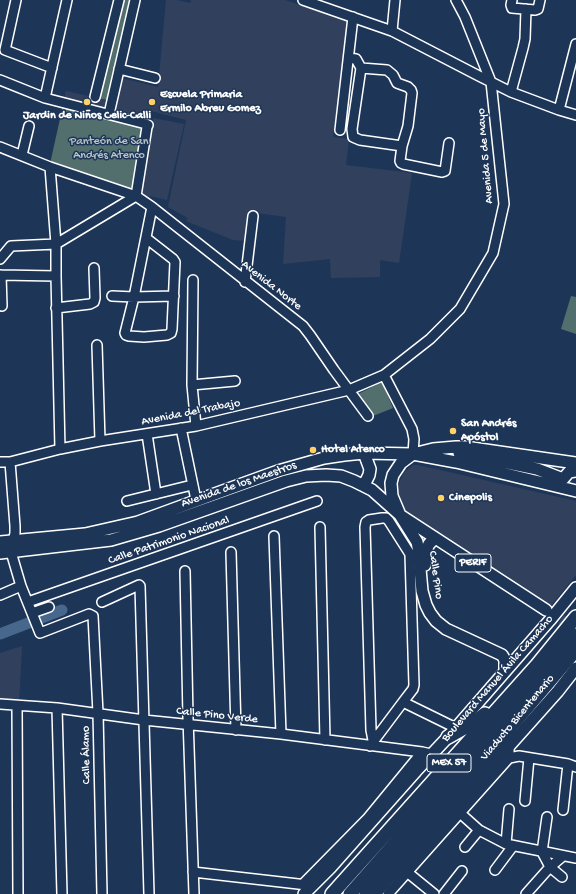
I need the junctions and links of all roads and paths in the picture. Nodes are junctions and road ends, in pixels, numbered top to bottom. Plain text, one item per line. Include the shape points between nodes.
1 (16, 0) edge
2 (67, 0) edge
3 (119, 0) edge
4 (135, 0) edge
5 (304, 0) edge
6 (333, 0) edge
7 (396, 0) edge
8 (456, 0) edge
9 (512, 0) edge
10 (540, 0) edge
11 (331, 9) junction
12 (526, 9) junction
13 (353, 17) junction
14 (392, 30) junction
15 (4, 31) edge
16 (576, 44) edge
17 (349, 58) junction
18 (52, 68) junction
19 (361, 68) junction
20 (119, 69) junction
21 (155, 78) dead end
22 (0, 80) edge
23 (491, 82) junction
24 (511, 92) junction
25 (95, 97) dead end
26 (45, 98) junction
27 (559, 110) junction
28 (109, 114) junction
29 (576, 115) edge
30 (29, 126) dead end
31 (340, 130) dead end
32 (449, 143) dead end
33 (402, 146) junction
34 (0, 147) edge
35 (22, 155) junction
36 (50, 167) junction
37 (136, 196) junction
38 (152, 207) junction
39 (253, 216) dead end
40 (146, 238) junction
41 (56, 244) junction
42 (0, 259) edge
43 (94, 268) dead end
44 (1, 275) edge
45 (54, 276) junction
46 (193, 280) dead end
47 (245, 282) junction
48 (112, 296) dead end
49 (174, 296) junction
50 (134, 297) junction
51 (2, 306) dead end
52 (56, 308) junction
53 (97, 346) dead end
54 (384, 375) junction
55 (235, 382) dead end
56 (192, 385) junction
57 (349, 390) junction
58 (368, 416) dead end
59 (196, 426) junction
60 (181, 428) junction
61 (147, 434) junction
62 (100, 441) junction
63 (60, 449) junction
64 (433, 449) junction
65 (364, 453) junction
66 (413, 454) junction
67 (550, 460) junction
68 (0, 462) edge
69 (10, 462) junction
70 (576, 463) edge
71 (576, 471) edge
72 (563, 480) junction
73 (192, 485) junction
74 (362, 485) junction
75 (573, 490) edge
76 (156, 494) junction
77 (196, 500) junction
78 (127, 501) dead end
79 (318, 501) dead end
80 (400, 516) junction
81 (320, 527) dead end
82 (274, 536) dead end
83 (435, 538) junction
84 (14, 541) junction
85 (0, 542) edge
86 (231, 552) dead end
87 (6, 553) edge
88 (186, 571) dead end
89 (21, 586) junction
90 (576, 588) edge
91 (0, 595) edge
92 (28, 602) junction
93 (102, 602) dead end
94 (49, 607) dead end
95 (546, 610) tunnel mouth
96 (576, 616) edge
97 (36, 622) junction
98 (576, 635) edge
99 (526, 647) junction
100 (576, 650) edge
101 (537, 665) junction
102 (576, 668) edge
103 (505, 670) junction
104 (576, 680) edge
105 (558, 691) junction
106 (403, 702) junction
107 (0, 704) edge
108 (17, 706) junction
109 (57, 708) junction
110 (98, 713) junction
111 (144, 720) junction
112 (189, 724) junction
113 (236, 730) junction
114 (452, 733) junction
115 (280, 734) junction
116 (325, 740) junction
117 (372, 743) junction
118 (512, 743) junction
119 (427, 753) junction
120 (519, 756) junction
121 (509, 758) junction
122 (529, 760) junction
123 (571, 766) edge
124 (525, 802) dead end
125 (509, 809) dead end
126 (563, 810) dead end
127 (460, 813) junction
128 (547, 817) dead end
129 (478, 830) junction
130 (426, 845) junction
131 (510, 845) junction
132 (465, 847) dead end
133 (542, 852) junction
134 (563, 856) junction
135 (576, 858) edge
136 (550, 867) junction
137 (495, 870) dead end
138 (462, 871) dead end
139 (193, 872) junction
140 (407, 872) junction
141 (562, 877) dead end
142 (306, 888) edge
143 (18, 894) edge
144 (62, 894) edge
145 (102, 894) edge
146 (149, 894) edge
147 (194, 894) edge
148 (332, 894) edge
149 (350, 894) edge
150 (366, 894) edge
151 (375, 894) edge
152 (388, 894) edge
153 (434, 894) edge
154 (444, 894) edge
155 (526, 894) edge

1 - 15 street
2 - 18 street
3 - 25 street
4 - 20 street
5 - 11 street
6 - 11 street
7 - 14 street
8 - 23 street, Avenida 5 de Mayo
9 - 12 street via 512,8
10 - 12 street via 537,10
11 - 13 street
12 - 24 street via 525,39
13 - 14 street
13 - 17 street
14 - 23 street
15 - 18 street via 7,51
16 - 27 street
17 - 19 street via 356,59
17 - 31 street
18 - 26 street
19 - 33 street via 387,70 397,83 411,90 408,126
19 - 33 street via 353,137
20 - 21 street
20 - 28 street
22 - 26 street
23 - 24 street
23 - 54 street, Avenida 5 de Mayo via 504,204 493,253 460,309 430,339
24 - 27 street
26 - 28 street
27 - 29 street
28 - 37 street via 148,125
30 - 35 street
32 - 33 street via 446,168 442,172 403,164 400,161
34 - 35 street, Avenida Norte
35 - 36 street, Avenida Norte
36 - 37 street, Avenida Norte
36 - 41 street
37 - 38 street, Avenida Norte
37 - 41 street
38 - 40 street
38 - 47 street, Avenida Norte
39 - 47 street
40 - 49 street via 174,261
40 - 50 street
41 - 42 street via 11,246
41 - 45 street
43 - 52 street via 94,302
44 - 45 street
44 - 51 street
45 - 52 street
46 - 56 street
47 - 57 street, Avenida Norte via 303,326
48 - 50 street
49 - 50 street
49 - 50 street via 171,333 144,337 129,336 125,333
52 - 63 street
53 - 62 street
54 - 57 street, Avenida del Trabajo
54 - 66 street via 412,429
55 - 56 street
56 - 59 street
57 - 58 street, Avenida Norte
57 - 59 street, Avenida del Trabajo
59 - 60 street, Avenida del Trabajo
60 - 61 street, Avenida del Trabajo
60 - 73 street
61 - 62 street, Avenida del Trabajo
61 - 76 street
62 - 63 street, Avenida del Trabajo
63 - 69 street, Avenida del Trabajo
64 - 66 main road, Avenida de los Maestros
64 - 67 main road, Avenida de los Maestros via 465,447
64 - 72 main road via 537,469
65 - 66 main road, Avenida de los Maestros
65 - 74 main road via 370,469
65 - 77 main road, Avenida de los Maestros via 324,458
66 - 75 main road, Avenida de los Maestros
66 - 80 main road via 396,469 391,483 392,496
67 - 70 main road, Avenida de los Maestros
67 - 72 main road
68 - 69 street, Avenida del Trabajo
69 - 84 street
71 - 72 main road via 569,472
72 - 75 main road
73 - 76 street
73 - 77 street
74 - 80 main road, Avenida de los Maestros via 379,496
74 - 87 main road, Avenida de los Maestros via 341,476 306,476 111,540
76 - 78 street
77 - 84 main road, Avenida de los Maestros via 112,529
79 - 92 street, Calle Patrimonio Nacional
80 - 83 main road, Avenida de los Maestros / PERIF
80 - 103 main road, Calle Pino via 417,542 422,591 426,605 436,622 502,655
81 - 116 street
82 - 115 street
83 - 95 main road, Avenida de los Maestros / PERIF
83 - 99 main road, Calle Pino via 426,550 425,566 430,597 438,616 501,649 508,651
84 - 85 main road, Avenida de los Maestros
84 - 87 street
86 - 113 street
87 - 89 street
88 - 112 street
89 - 91 street
89 - 92 street
90 - 99 main road, Boulevard Manuel Ávila Camacho
92 - 97 street
93 - 111 street via 140,586
94 - 97 street
96 - 101 highway, Boulevard Manuel Ávila Camacho / MEX 57
97 - 110 street, Calle Álamo via 89,614 93,616
98 - 149 highway, MEX 57
99 - 103 main road, Boulevard Manuel Ávila Camacho
100 - 150 highway, Viaducto Bicentenario
101 - 114 highway via 525,673 476,721
101 - 148 highway, Boulevard Manuel Ávila Camacho / MEX 57
102 - 105 main road
103 - 114 main road, Boulevard Manuel Ávila Camacho
104 - 105 main road
105 - 118 main road
106 - 114 street
106 - 117 street
106 - 117 street via 414,685 410,554 389,521 386,518 375,519 366,522 365,548
107 - 108 street, Calle Pino Verde
108 - 109 street, Calle Pino Verde
108 - 143 street
109 - 110 street, Calle Pino Verde
109 - 144 street
110 - 111 street, Calle Pino Verde
110 - 145 street, Calle Álamo
111 - 112 street, Calle Pino Verde
111 - 146 street
112 - 113 street, Calle Pino Verde
112 - 139 street
113 - 115 street, Calle Pino Verde
114 - 119 main road, Boulevard Manuel Ávila Camacho
115 - 116 street, Calle Pino Verde
116 - 117 street, Calle Pino Verde
117 - 119 street, Calle Pino Verde
118 - 120 street
118 - 121 street
118 - 130 main road
119 - 142 main road, Boulevard Manuel Ávila Camacho via 330,868
120 - 121 street
120 - 122 street
121 - 122 street
121 - 127 street
122 - 123 street
122 - 124 street
123 - 126 street
125 - 131 street
127 - 129 street
127 - 130 street
128 - 133 street
129 - 131 street
129 - 132 street
130 - 140 street
130 - 151 main road
131 - 133 street
131 - 137 street
133 - 134 street
133 - 136 street
134 - 135 street
134 - 136 street
136 - 141 street
136 - 155 street
138 - 154 street
139 - 142 street
139 - 147 street
140 - 152 street
140 - 153 street

